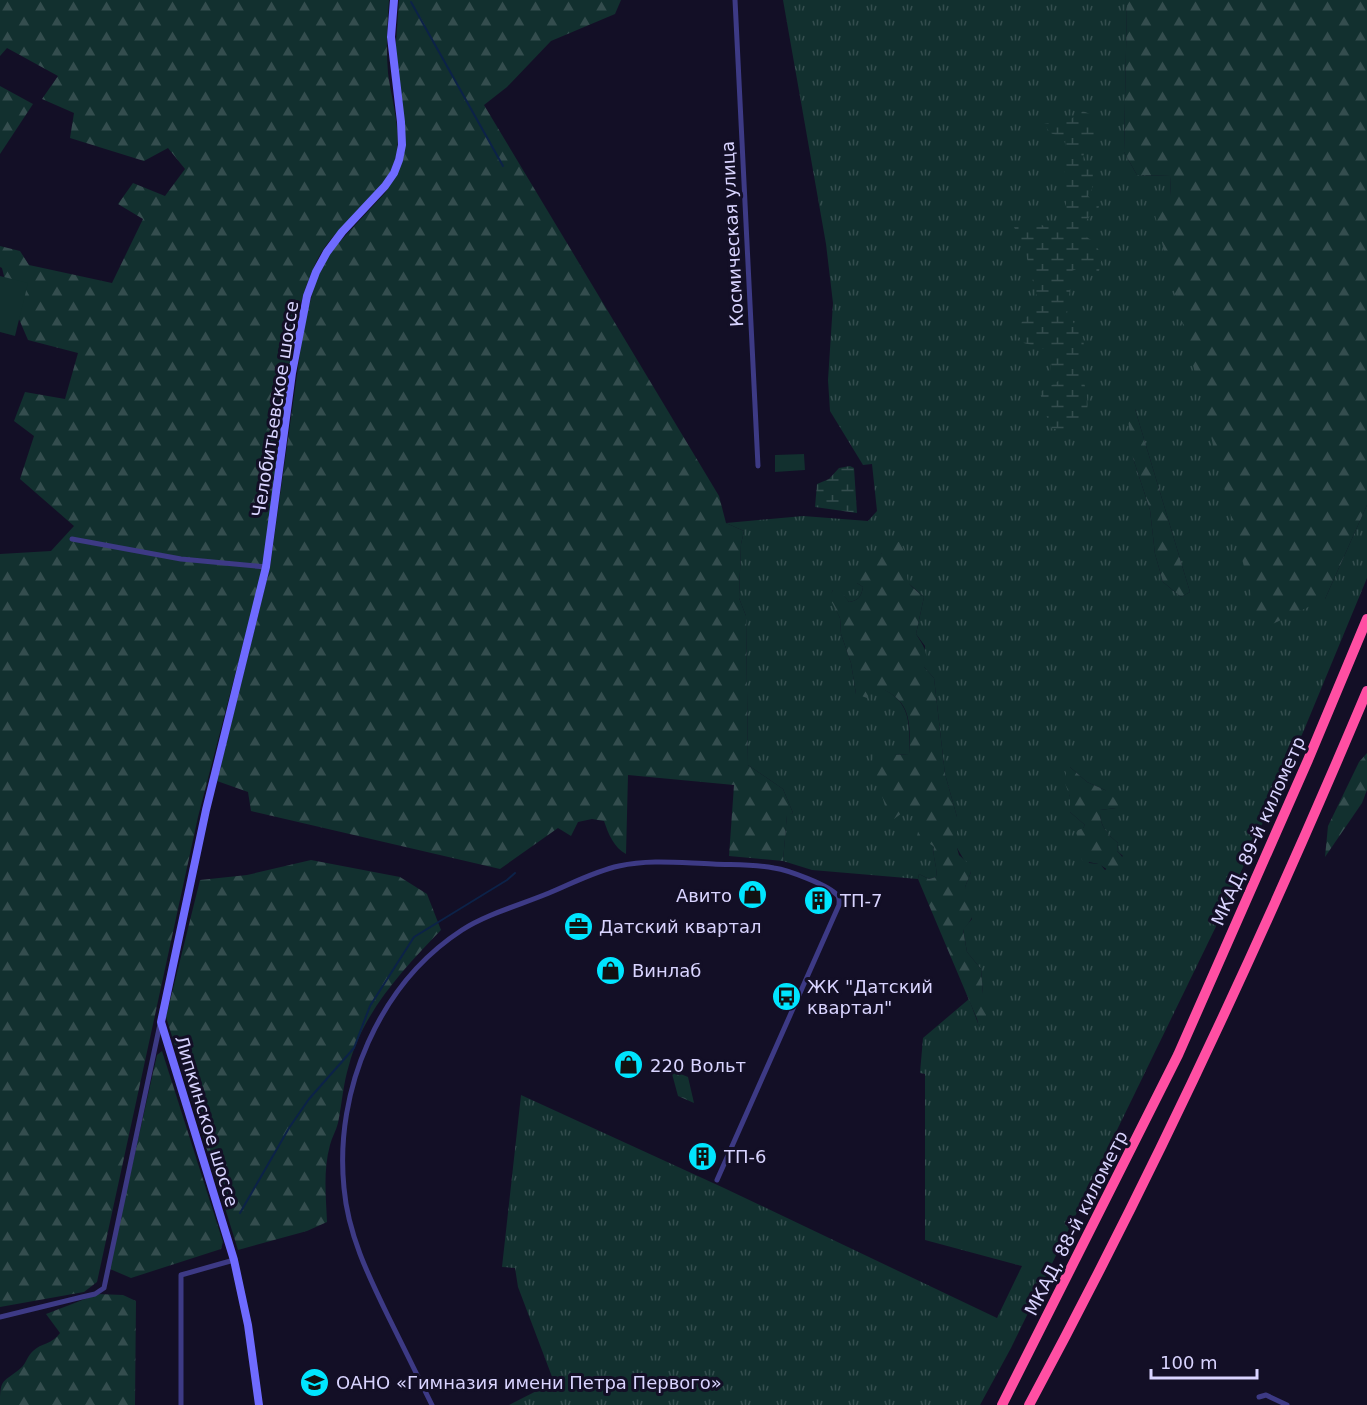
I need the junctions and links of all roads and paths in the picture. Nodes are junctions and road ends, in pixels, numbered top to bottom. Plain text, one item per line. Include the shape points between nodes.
1 (394, 0) edge
2 (735, 0) edge
3 (758, 466) dead end
4 (72, 539) dead end
5 (266, 567) junction
6 (1367, 619) edge
7 (1367, 691) edge
8 (206, 810) joint
9 (161, 1022) junction
10 (1178, 1055) joint
11 (717, 1179) dead end
12 (234, 1260) junction
13 (0, 1317) edge
14 (1259, 1397) dead end
15 (181, 1405) edge
16 (259, 1405) edge
17 (432, 1405) edge
18 (1002, 1405) edge
19 (1029, 1405) edge
20 (1287, 1405) edge

1 - 5 street, Челобитьевское шоссе via 391,37 401,122 399,160 386,186 327,252 307,296 292,373
2 - 3 street, Космическая улица
4 - 5 street via 181,559
5 - 8 street, Челобитьевское шоссе
6 - 10 highway, МКАД, 89-й километр
7 - 19 highway via 1202,1064
8 - 9 street, Липкинское шоссе
9 - 12 street, Липкинское шоссе
9 - 13 street via 104,1287 88,1296
10 - 18 highway, МКАД, 88-й километр
11 - 17 street via 840,905 836,894 775,868 646,861 616,866 473,924 447,940 409,976 380,1018 355,1079 343,1147 343,1186 356,1246
12 - 15 street via 182,1275
12 - 16 street, Липкинское шоссе
14 - 20 street via 1266,1395

